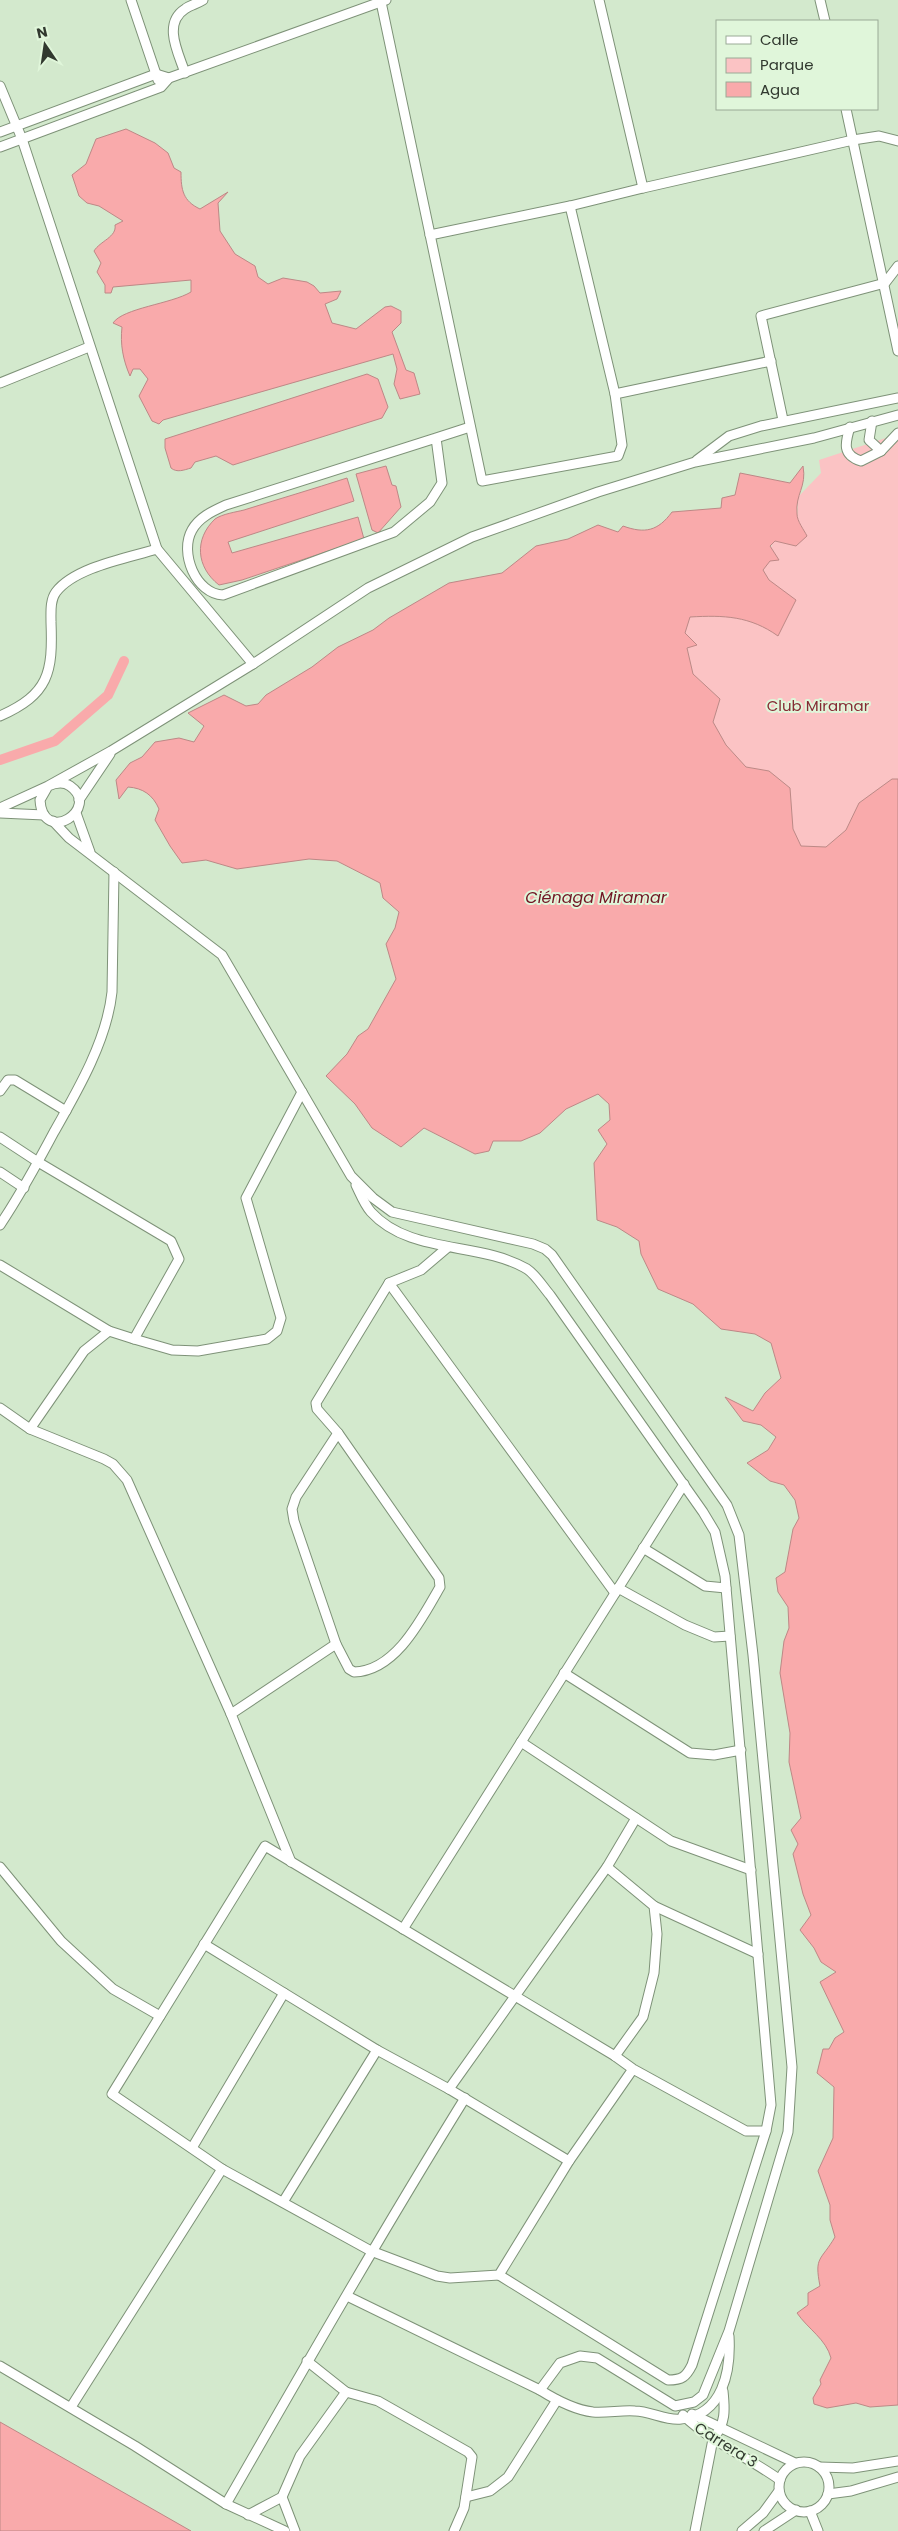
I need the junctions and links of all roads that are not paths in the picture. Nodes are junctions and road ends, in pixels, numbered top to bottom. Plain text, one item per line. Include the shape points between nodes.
1 (131, 0) edge
2 (203, 0) edge
3 (599, 0) edge
4 (820, 0) edge
5 (384, 1) edge
6 (825, 20) edge
7 (185, 73) junction
8 (156, 74) junction
9 (169, 78) junction
10 (0, 86) edge
11 (161, 87) junction
12 (846, 110) edge
13 (16, 126) junction
14 (0, 132) edge
15 (22, 139) junction
16 (853, 140) junction
17 (898, 141) edge
18 (0, 147) edge
19 (643, 188) junction
20 (570, 206) junction
21 (430, 235) junction
22 (898, 266) edge
23 (885, 283) junction
24 (89, 347) junction
25 (898, 351) edge
26 (771, 361) junction
27 (0, 383) edge
28 (615, 394) junction
29 (898, 398) edge
30 (898, 415) edge
31 (783, 420) junction
32 (872, 421) junction
33 (470, 427) junction
34 (850, 427) junction
35 (898, 433) edge
36 (436, 438) junction
37 (881, 451) junction
38 (695, 462) junction
39 (157, 549) junction
40 (253, 664) junction
41 (0, 716) edge
42 (111, 751) junction
43 (48, 786) junction
44 (79, 800) junction
45 (0, 808) edge
46 (0, 813) edge
47 (76, 813) junction
48 (44, 815) junction
49 (53, 821) junction
50 (92, 855) junction
51 (114, 872) junction
52 (0, 1091) edge
53 (302, 1092) junction
54 (66, 1111) junction
55 (0, 1137) edge
56 (38, 1162) junction
57 (0, 1172) edge
58 (350, 1176) junction
59 (24, 1188) junction
60 (0, 1225) edge
61 (448, 1246) junction
62 (0, 1265) edge
63 (389, 1283) junction
64 (109, 1331) junction
65 (134, 1339) junction
66 (0, 1408) edge
67 (30, 1429) junction
68 (338, 1433) junction
69 (684, 1484) junction
70 (643, 1548) junction
71 (726, 1588) junction
72 (616, 1590) junction
73 (730, 1636) junction
74 (336, 1644) junction
75 (564, 1673) junction
76 (231, 1714) junction
77 (521, 1742) junction
78 (741, 1750) junction
79 (636, 1818) junction
80 (291, 1862) junction
81 (0, 1867) edge
82 (607, 1867) junction
83 (751, 1870) junction
84 (654, 1906) junction
85 (403, 1929) junction
86 (204, 1944) junction
87 (758, 1954) junction
88 (284, 1993) junction
89 (514, 1996) junction
90 (160, 2016) junction
91 (377, 2050) junction
92 (615, 2056) junction
93 (633, 2069) junction
94 (449, 2088) junction
95 (465, 2098) junction
96 (766, 2131) junction
97 (192, 2148) junction
98 (569, 2161) junction
99 (222, 2169) junction
100 (283, 2202) junction
101 (370, 2251) junction
102 (500, 2275) junction
103 (347, 2296) junction
104 (729, 2331) junction
105 (307, 2361) junction
106 (0, 2366) edge
107 (540, 2390) junction
108 (722, 2390) junction
109 (346, 2392) junction
110 (557, 2400) junction
111 (679, 2406) junction
112 (71, 2407) junction
113 (690, 2417) junction
114 (722, 2428) junction
115 (713, 2439) junction
116 (898, 2461) edge
117 (795, 2464) junction
118 (819, 2466) junction
119 (898, 2477) edge
120 (780, 2480) junction
121 (779, 2490) junction
122 (828, 2494) junction
123 (466, 2497) junction
124 (282, 2498) junction
125 (226, 2504) junction
126 (796, 2510) junction
127 (810, 2511) junction
128 (248, 2515) junction
129 (285, 2531) edge
130 (295, 2531) edge
131 (454, 2531) edge
132 (695, 2531) edge
133 (742, 2531) edge
134 (764, 2531) edge
135 (818, 2531) edge

1 - 8 street
2 - 7 street via 183,10 176,19 172,35
3 - 19 street
4 - 6 street
5 - 7 street
5 - 21 street
7 - 9 street
8 - 9 street
8 - 11 street
8 - 13 street
9 - 11 street
10 - 13 street
11 - 15 street
12 - 16 street
13 - 14 street
13 - 15 street
15 - 18 street
15 - 24 street
16 - 17 street via 879,136
16 - 19 street
16 - 23 street
19 - 20 street
20 - 21 street
20 - 28 street
21 - 33 street
22 - 23 street
23 - 25 street
23 - 26 street via 762,316
24 - 27 street
24 - 39 street
26 - 28 street
26 - 31 street
28 - 33 street via 622,445 618,456 482,481
29 - 31 street
30 - 32 street
31 - 38 street via 729,436
32 - 34 street
32 - 37 street via 869,440
33 - 36 street
34 - 37 street via 845,443 851,458 861,461
34 - 38 street via 814,438
35 - 37 street
36 - 36 street via 442,473 437,493 386,537 223,595 213,594 194,574 188,554 190,532 208,514 226,505
38 - 40 street via 472,537 368,588
39 - 40 street
39 - 41 street via 79,574 55,594 51,608 50,664 43,686 34,697
40 - 42 street
42 - 43 street
42 - 44 street
43 - 44 street via 67,784 77,793
43 - 45 street
43 - 48 street via 40,800
44 - 47 street
46 - 48 street
47 - 49 street via 70,819
47 - 50 street
48 - 49 street
49 - 50 street
50 - 51 street
51 - 53 street via 222,955
51 - 54 street via 111,1001 82,1083
52 - 54 street via 8,1080 15,1080
53 - 58 street
53 - 65 street via 246,1198 281,1318 277,1331 267,1339 198,1351 172,1350
54 - 56 street
55 - 56 street
56 - 59 street
56 - 65 street via 171,1241 177,1250 179,1258
57 - 59 street
58 - 61 street via 370,1211 386,1224 415,1239
58 - 104 street via 392,1212 533,1244 552,1255 727,1505 739,1535 792,2067 788,2132
59 - 60 street
61 - 63 street via 421,1270
61 - 69 street via 476,1250 529,1270
62 - 64 street
63 - 68 street via 317,1398 317,1409
63 - 72 street
64 - 65 street
64 - 67 street via 84,1351
66 - 67 street
67 - 76 street via 104,1459 127,1480
68 - 74 street via 296,1497 292,1509
68 - 74 street via 440,1582 440,1587 400,1649 377,1665 354,1672 349,1669
69 - 70 street
69 - 71 street via 715,1532
70 - 71 street via 705,1586
70 - 72 street
71 - 73 street
72 - 73 street via 714,1637
72 - 75 street
73 - 78 street
74 - 76 street
75 - 77 street
75 - 78 street via 690,1753 714,1756
76 - 80 street
77 - 79 street
77 - 85 street
78 - 83 street
79 - 82 street
79 - 83 street via 671,1841
80 - 85 street
80 - 86 street via 265,1846
81 - 90 street via 61,1941 113,1989
82 - 84 street
82 - 89 street
83 - 87 street
84 - 87 street
84 - 92 street via 657,1934 654,1973 643,2017
85 - 89 street
86 - 88 street
86 - 90 street
87 - 96 street via 771,2105
88 - 91 street
88 - 97 street
89 - 92 street
89 - 94 street
90 - 97 street via 112,2094
91 - 94 street
91 - 100 street
92 - 93 street
93 - 96 street via 746,2131
93 - 98 street
94 - 95 street
95 - 98 street
95 - 101 street
96 - 102 street via 687,2376 668,2380
97 - 99 street
98 - 102 street
99 - 100 street
99 - 112 street
100 - 101 street
101 - 102 street via 437,2276
101 - 103 street
103 - 105 street
103 - 107 street
104 - 108 street via 730,2356
104 - 111 street via 703,2395 694,2402
105 - 109 street
105 - 125 street
106 - 112 street
107 - 110 street
107 - 111 street, Carrera 3 via 560,2363 580,2356 597,2358
108 - 113 street via 715,2401
108 - 114 street via 725,2412
109 - 123 street via 378,2401 468,2452 472,2464
109 - 124 street via 300,2456
110 - 113 street via 594,2412 635,2411 680,2420
110 - 123 street via 508,2477 490,2492
111 - 113 street, Carrera 3
112 - 125 street
113 - 114 street, Carrera 3
113 - 115 street, Carrera 3 via 694,2427
114 - 115 street
114 - 117 street, Carrera 3
115 - 120 street, Carrera 3
115 - 132 street
116 - 118 street via 853,2468
117 - 118 street
117 - 120 street
118 - 122 street via 829,2482
119 - 122 street
120 - 121 street
121 - 126 street via 783,2500
121 - 133 street via 764,2513
122 - 127 street via 821,2505
123 - 131 street
124 - 128 street
124 - 130 street
125 - 128 street
126 - 127 street
126 - 134 street
127 - 135 street
128 - 129 street

